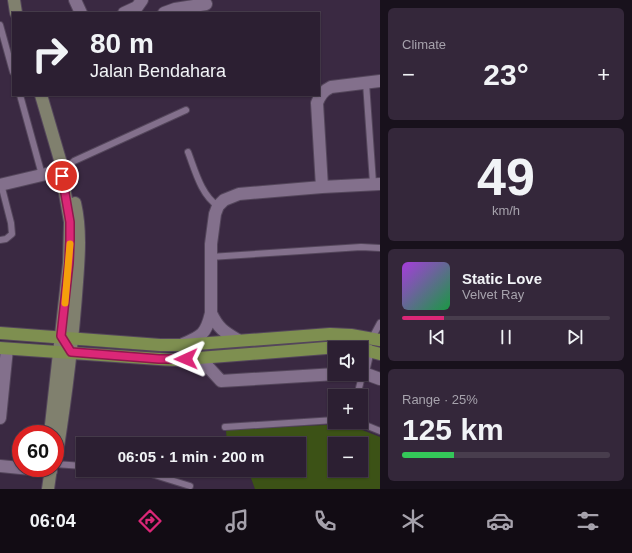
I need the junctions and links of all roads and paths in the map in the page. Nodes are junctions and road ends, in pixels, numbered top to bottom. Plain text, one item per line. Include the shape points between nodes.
1 (14, 0) edge
2 (75, 0) edge
3 (142, 0) edge
4 (206, 4) dead end
5 (16, 12) edge
6 (81, 12) edge
7 (126, 12) edge
8 (167, 12) edge
9 (0, 25) edge
10 (12, 68) edge
11 (380, 81) edge
12 (366, 83) junction
13 (320, 95) edge
14 (20, 96) edge
15 (41, 96) edge
16 (320, 96) edge
17 (186, 110) dead end
18 (188, 152) dead end
19 (63, 170) junction
20 (42, 175) junction
21 (377, 183) edge
22 (0, 184) edge
23 (322, 187) junction
24 (218, 206) junction
25 (0, 240) edge
26 (380, 248) edge
27 (210, 257) junction
28 (210, 313) junction
29 (380, 323) edge
30 (0, 333) edge
31 (376, 339) edge
32 (238, 340) junction
33 (66, 344) junction
34 (183, 345) junction
35 (3, 348) edge
36 (328, 348) edge
37 (368, 351) edge
38 (380, 354) edge
39 (200, 358) junction
40 (328, 374) edge
41 (368, 374) edge
42 (380, 379) edge
43 (0, 411) edge
44 (328, 420) edge
45 (52, 425) edge
46 (61, 425) edge
47 (368, 426) edge
48 (225, 427) dead end
49 (380, 431) edge
50 (0, 466) edge
51 (12, 466) edge
52 (76, 466) edge
53 (64, 467) edge
54 (50, 477) edge
55 (161, 477) edge
56 (190, 486) dead end
57 (48, 489) edge

1 - 5 main road
2 - 6 street
3 - 7 street via 137,7
4 - 8 street
9 - 10 lane
11 - 12 street
12 - 13 street via 331,87
12 - 21 lane
14 - 20 lane
15 - 19 main road
16 - 23 street via 317,103
17 - 19 lane via 74,161
18 - 24 lane via 205,192
19 - 20 street
19 - 33 main road via 70,222
20 - 22 street
21 - 23 street
22 - 25 lane via 12,234
23 - 24 street via 239,194 224,200
24 - 27 street
26 - 27 lane via 360,246
27 - 28 street
28 - 32 street via 221,330
28 - 34 street via 207,329 203,334
29 - 31 lane
30 - 33 main road
31 - 32 main road via 330,334
32 - 34 main road
33 - 34 main road
33 - 35 main road
33 - 39 main road via 173,360
33 - 45 main road
33 - 46 main road via 68,380
35 - 43 street
36 - 39 main road
37 - 38 main road
39 - 40 street via 221,381
41 - 42 street
44 - 48 lane
47 - 49 lane
50 - 51 street
52 - 53 lane
54 - 57 main road
55 - 56 lane

